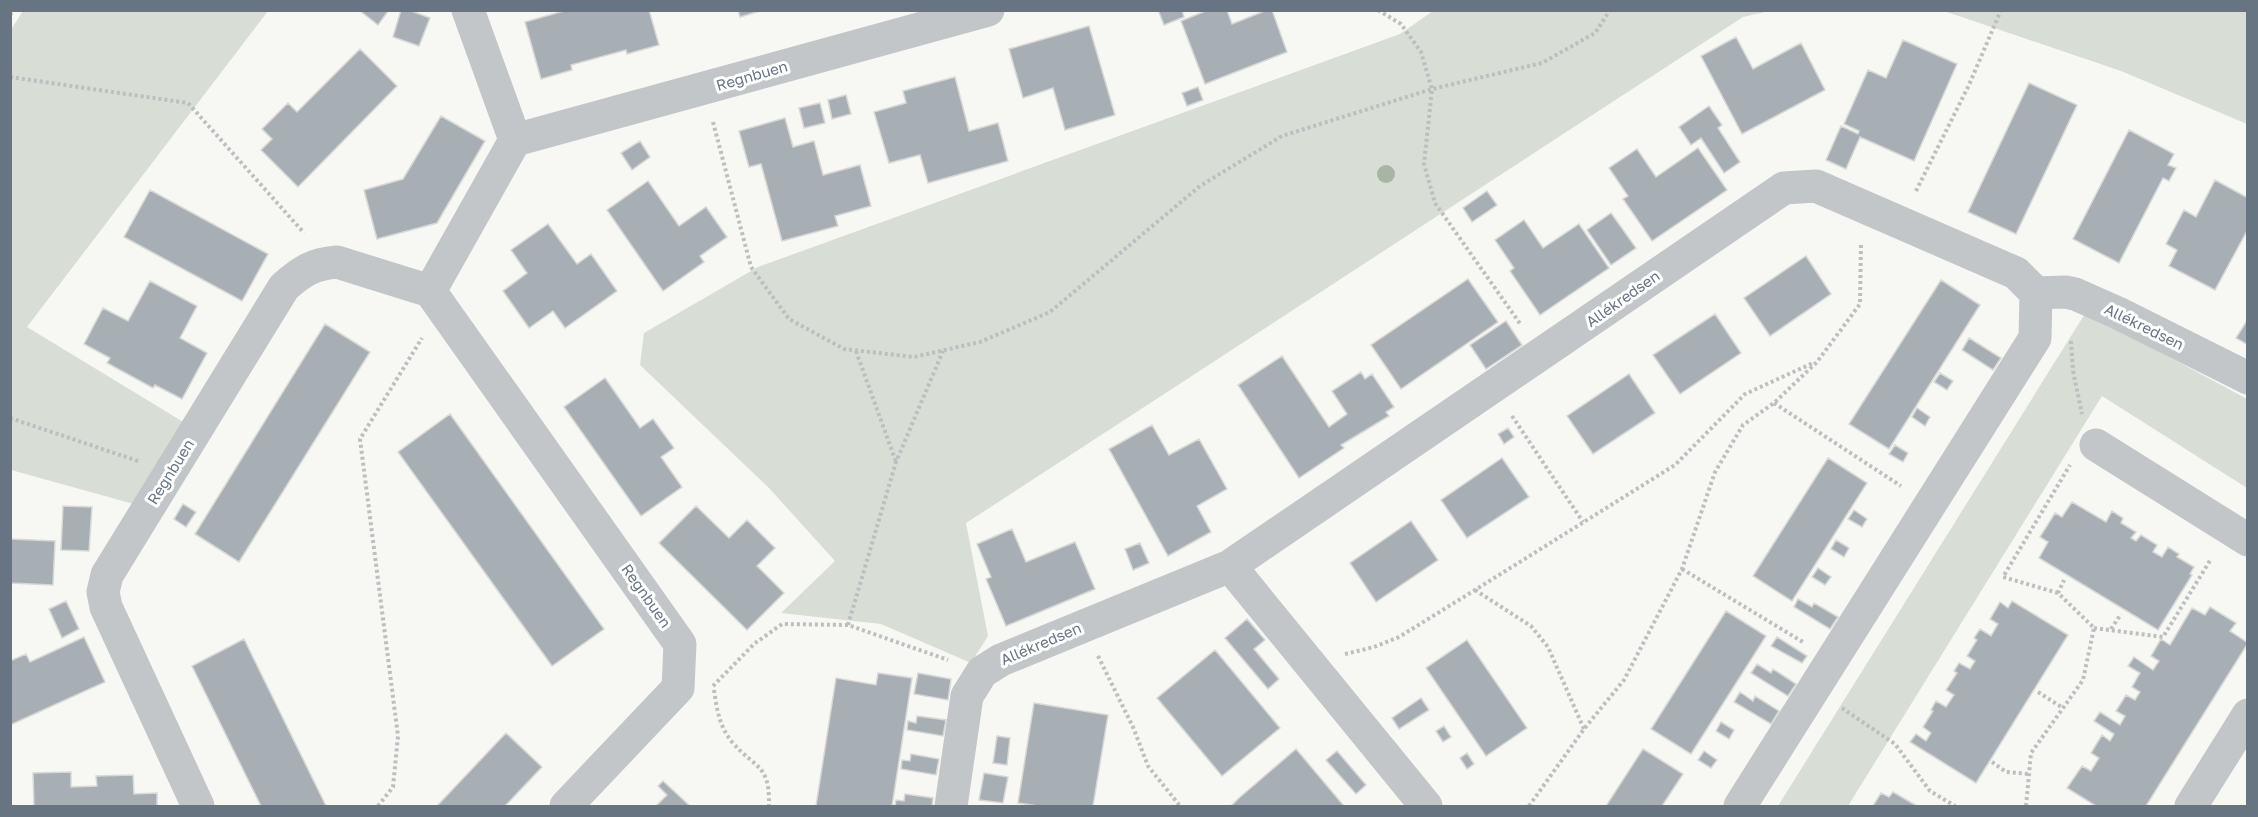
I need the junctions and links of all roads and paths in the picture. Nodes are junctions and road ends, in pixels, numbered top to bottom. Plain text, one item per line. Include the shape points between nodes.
1 (14, 10) edge
2 (468, 10) edge
3 (988, 10) edge
4 (1378, 10) edge
5 (1610, 10) edge
6 (2001, 10) edge
7 (10, 15) edge
8 (10, 77) edge
9 (1432, 89) junction
10 (704, 90) junction
11 (516, 140) junction
12 (1861, 206) junction
13 (1900, 223) junction
14 (322, 264) junction
15 (2050, 292) junction
16 (436, 299) junction
17 (943, 350) junction
18 (856, 351) junction
19 (1543, 354) junction
20 (1817, 362) junction
21 (2247, 378) edge
22 (1493, 388) junction
23 (1774, 403) junction
24 (10, 418) edge
25 (2091, 442) junction
26 (896, 462) junction
27 (171, 472) junction
28 (1929, 505) junction
29 (1583, 522) junction
30 (2238, 535) edge
31 (1230, 566) junction
32 (1682, 569) junction
33 (2064, 580) dead end
34 (1475, 590) junction
35 (2058, 593) junction
36 (2121, 614) dead end
37 (1089, 623) junction
38 (848, 625) junction
39 (2094, 628) junction
40 (2111, 629) junction
41 (1832, 660) junction
42 (1313, 667) junction
43 (982, 672) junction
44 (714, 686) junction
45 (678, 688) junction
46 (1814, 688) junction
47 (2038, 692) dead end
48 (2063, 708) junction
49 (2247, 715) edge
50 (1584, 729) junction
51 (1992, 762) dead end
52 (2029, 774) junction
53 (198, 807) edge
54 (378, 807) edge
55 (566, 807) edge
56 (769, 807) edge
57 (951, 807) edge
58 (1180, 807) edge
59 (1426, 807) edge
60 (1529, 807) edge
61 (1740, 807) edge
62 (1955, 807) edge
63 (2026, 807) edge
64 (2191, 807) edge

1 - 7 path
2 - 11 street
3 - 10 street, Regnbuen
4 - 9 path via 1401,24 1421,52
5 - 9 path via 1595,33 1542,63
6 - 13 path
8 - 14 path via 188,104 317,247
9 - 17 path via 1282,136 1200,186 1050,312 980,342
9 - 19 path via 1424,164 1435,203
10 - 11 street, Regnbuen
10 - 18 path via 751,267 789,319 844,349
11 - 16 street
12 - 13 street, Allékredsen
12 - 19 street, Allékredsen via 1816,186 1784,188
12 - 20 path via 1860,304
13 - 15 street, Allékredsen via 2016,273
14 - 16 street via 337,262
14 - 27 street, Regnbuen via 302,271 284,287
15 - 21 street, Allékredsen via 2118,313
15 - 25 path via 2070,324 2073,371
15 - 28 street via 2035,338
16 - 45 street, Regnbuen via 680,644
16 - 54 path via 360,439 398,736 393,787
17 - 18 path via 914,357
17 - 26 path
18 - 26 path
19 - 22 street, Allékredsen
20 - 23 path
20 - 29 path via 1745,394 1674,465
22 - 29 path
22 - 31 street, Allékredsen
23 - 28 path
23 - 32 path via 1743,425 1715,472
24 - 27 path
25 - 30 street
25 - 35 path via 2003,577
26 - 38 path
27 - 53 street, Regnbuen via 107,575 103,592 106,607
28 - 41 street
29 - 34 path
30 - 40 path via 2163,637
31 - 37 street, Allékredsen
31 - 42 street
32 - 41 path
32 - 50 path via 1624,680
33 - 35 path
34 - 42 path via 1400,637
34 - 50 path via 1531,626 1548,647
35 - 39 path
36 - 40 path
37 - 43 street, Allékredsen
37 - 58 path via 1099,659 1148,766
38 - 43 path
38 - 44 path via 782,624 754,644
39 - 40 path
39 - 48 path via 2083,680
41 - 46 street
42 - 59 street
43 - 57 street, Allékredsen via 967,696
44 - 45 path
44 - 56 path via 718,720 732,742 758,764 770,786
45 - 55 street
46 - 61 street
46 - 62 path via 1895,744 1930,791
47 - 48 path
48 - 52 path via 2031,753
49 - 64 street
50 - 60 path
51 - 52 path via 2006,772
52 - 63 path

